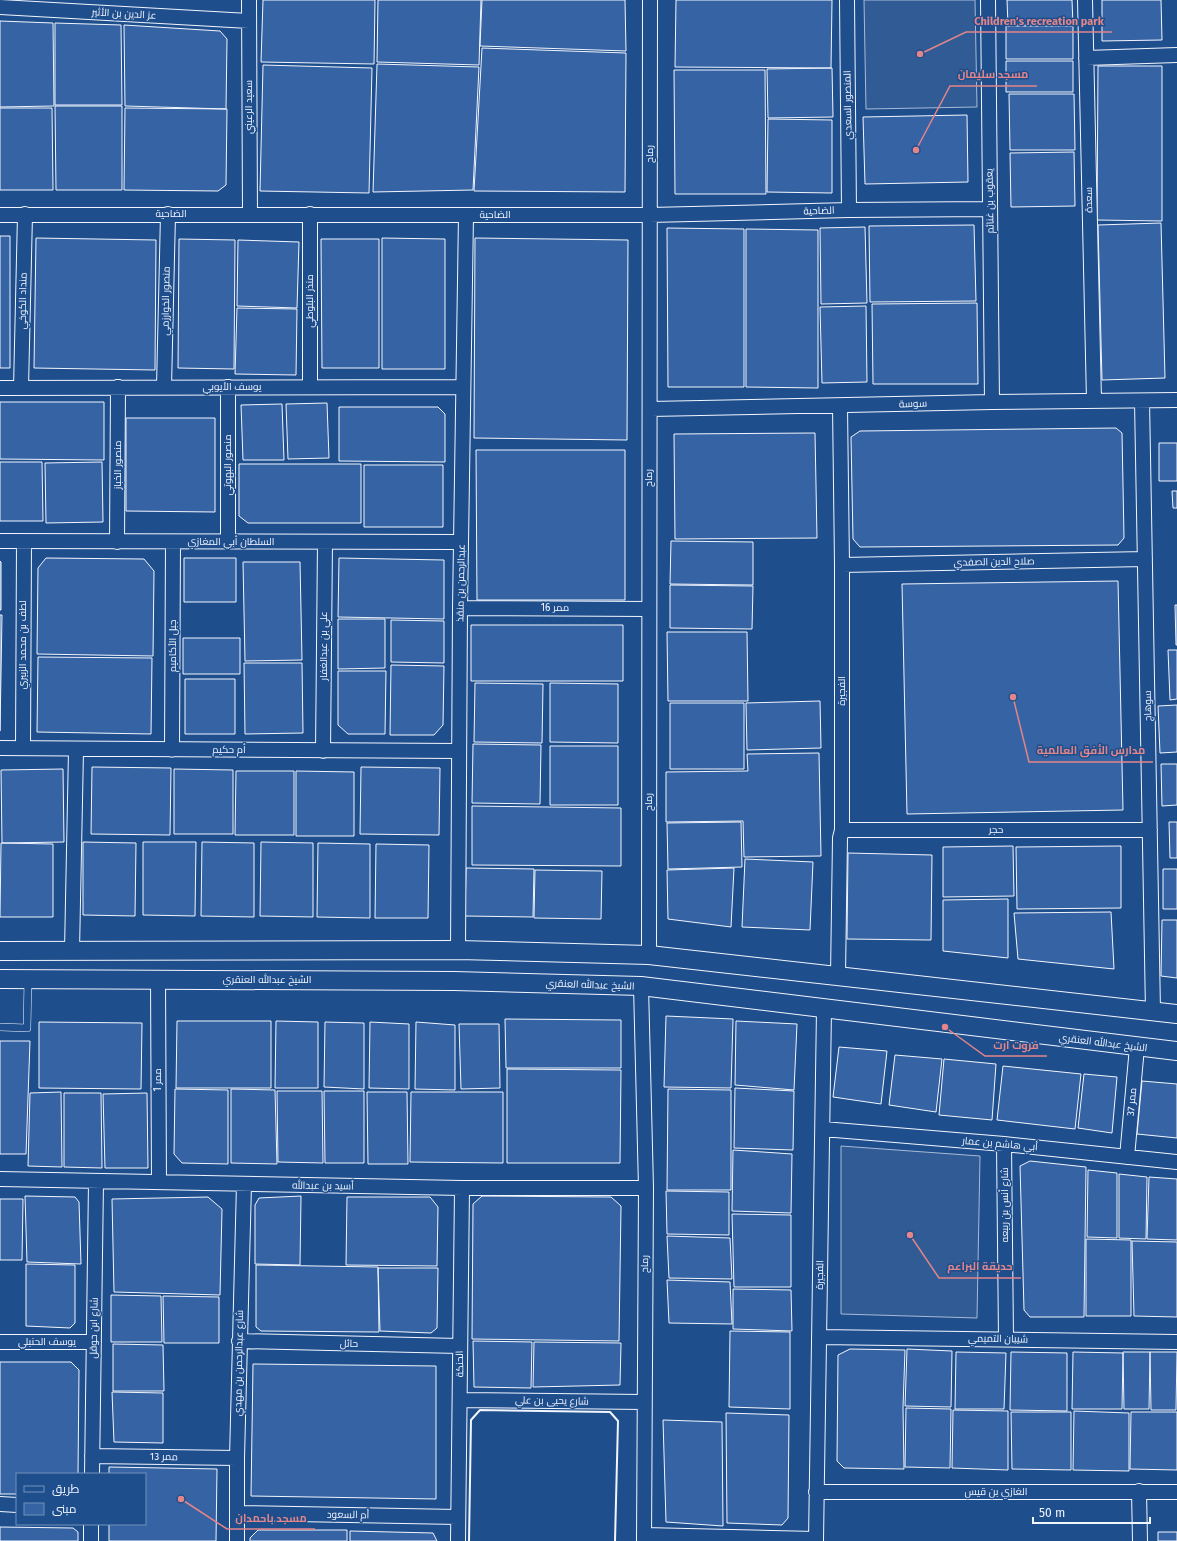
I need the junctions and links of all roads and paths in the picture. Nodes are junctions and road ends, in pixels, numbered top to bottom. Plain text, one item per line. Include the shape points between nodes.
1 (249, 0) edge
2 (650, 0) edge
3 (847, 0) edge
4 (988, 0) edge
5 (1085, 0) edge
6 (0, 7) edge
7 (249, 21) junction
8 (1177, 55) edge
9 (1086, 58) junction
10 (990, 209) junction
11 (849, 210) junction
12 (0, 214) edge
13 (25, 214) junction
14 (168, 214) junction
15 (250, 214) junction
16 (310, 214) junction
17 (466, 215) junction
18 (650, 215) junction
19 (118, 387) junction
20 (164, 387) junction
21 (228, 387) junction
22 (310, 387) junction
23 (463, 387) junction
24 (0, 388) edge
25 (21, 388) junction
26 (1177, 400) edge
27 (1094, 401) junction
28 (1142, 401) junction
29 (992, 402) junction
30 (840, 406) junction
31 (650, 409) junction
32 (0, 541) edge
33 (24, 542) junction
34 (118, 542) junction
35 (173, 542) junction
36 (228, 542) junction
37 (325, 542) junction
38 (461, 542) junction
39 (1145, 559) junction
40 (842, 565) junction
41 (460, 608) junction
42 (649, 609) junction
43 (0, 748) edge
44 (23, 748) junction
45 (76, 750) junction
46 (172, 750) junction
47 (323, 751) junction
48 (459, 751) junction
49 (842, 830) junction
50 (1150, 830) junction
51 (458, 950) junction
52 (0, 951) edge
53 (72, 951) junction
54 (649, 955) junction
55 (838, 975) junction
56 (0, 979) edge
57 (28, 979) junction
58 (158, 979) junction
59 (641, 986) junction
60 (824, 1009) junction
61 (1153, 1011) junction
62 (1177, 1014) edge
63 (0, 1027) edge
64 (1137, 1047) junction
65 (1177, 1051) edge
66 (822, 1130) junction
67 (1004, 1144) junction
68 (1127, 1157) junction
69 (1177, 1162) edge
70 (0, 1179) edge
71 (96, 1182) junction
72 (159, 1182) junction
73 (244, 1184) junction
74 (462, 1188) junction
75 (646, 1188) junction
76 (819, 1337) junction
77 (1006, 1339) junction
78 (0, 1342) edge
79 (94, 1342) junction
80 (239, 1342) junction
81 (1177, 1342) edge
82 (459, 1346) junction
83 (460, 1400) junction
84 (644, 1402) junction
85 (92, 1456) junction
86 (237, 1458) junction
87 (92, 1473) edge
88 (816, 1492) junction
89 (1139, 1492) junction
90 (1177, 1492) edge
91 (0, 1504) edge
92 (16, 1505) edge
93 (238, 1513) junction
94 (458, 1517) junction
95 (91, 1525) edge
96 (644, 1538) edge
97 (816, 1540) edge
98 (91, 1541) edge
99 (237, 1541) edge
100 (458, 1541) edge
101 (1140, 1541) edge

1 - 7 street, سعيد الرعيني
2 - 18 street, رماح
3 - 11 street, المنصور السعدي
4 - 10 street, يعقوب بن غنائم
5 - 9 street, سعدة
6 - 7 street, عز الدين بن الأثير
7 - 15 street, سعيد الرعيني
8 - 9 street
9 - 27 street, سعدة
10 - 11 street, الضاحية
10 - 29 street, يعقوب بن غنائم
11 - 18 street, الضاحية
12 - 13 street, الضاحية
13 - 14 street, الضاحية
13 - 25 street, منداد الكوخي
14 - 15 street, الضاحية
14 - 20 street, منصور الخوارزمي
15 - 16 street, الضاحية
16 - 17 street, الضاحية
16 - 22 street, منذر البلوطي
17 - 18 street, الضاحية
17 - 23 street, عبدالرحمن بن منقذ
18 - 31 street, رماح
19 - 20 street, يوسف الأيوبي
19 - 25 street, يوسف الأيوبي
19 - 34 street, منصور الخباز
20 - 21 street, يوسف الأيوبي
21 - 22 street, يوسف الأيوبي
21 - 36 street, منصور البهوتي
22 - 23 street, يوسف الأيوبي
23 - 38 street, عبدالرحمن بن منقذ
24 - 25 street, يوسف الأيوبي
26 - 28 street, سوسة
27 - 28 street, سوسة
27 - 29 street, سوسة
28 - 39 street, سوهاج
29 - 30 street, سوسة
30 - 31 street, سوسة
30 - 40 street, الفجيرة
31 - 42 street, رماح
32 - 33 street, السلطان أبي المغازي
33 - 34 street, السلطان أبي المغازي
33 - 44 street, لطف بن محمد الزبيري
34 - 35 street, السلطان أبي المغازي
35 - 36 street, السلطان أبي المغازي
35 - 46 street, جبل الأكاميم
36 - 37 street, السلطان أبي المغازي
37 - 38 street, السلطان أبي المغازي
37 - 47 street, علي بن عبدالغفار
38 - 41 street, عبدالرحمن بن منقذ
39 - 40 street, صلاح الدين الصفدي
39 - 50 street, سوهاج
40 - 49 street, الفجيرة
41 - 42 street, ممر 16
41 - 48 street, عبدالرحمن بن منقذ
42 - 54 street, رماح
43 - 44 street, أم حكيم
44 - 45 street, أم حكيم
45 - 46 street, أم حكيم
45 - 53 street
46 - 47 street, أم حكيم
47 - 48 street, أم حكيم
48 - 51 street, عبدالرحمن بن منقذ
49 - 50 street, حجر
49 - 55 street, الفجيرة
50 - 61 street, سوهاج
51 - 53 street
51 - 54 street
52 - 53 street
54 - 55 street
55 - 61 street
56 - 57 street, الشيخ عبدالله العنقري
57 - 58 street, الشيخ عبدالله العنقري
57 - 63 lane via 27,1028
58 - 59 street, الشيخ عبدالله العنقري via 454,981
58 - 72 street, ممر 1
59 - 60 street, الشيخ عبدالله العنقري
59 - 75 street, رماح
60 - 64 street, الشيخ عبدالله العنقري
60 - 66 street, الفجيرة
61 - 62 street
64 - 65 street, الشيخ عبدالله العنقري
64 - 68 street, ممر 37
66 - 67 street, أبي هاشم بن عمار
66 - 76 street, الفجيرة
67 - 68 street, أبي هاشم بن عمار
67 - 77 street, شارع أنس بن ربيعه
68 - 69 street, أبي هاشم بن عمار
70 - 71 street, أسيد بن عبدالله
71 - 72 street, أسيد بن عبدالله
71 - 79 street, شارع ابن حوقل
72 - 73 street, أسيد بن عبدالله
73 - 74 street, أسيد بن عبدالله
73 - 80 street, شارع عبدالرحمن بن مهدي
74 - 75 street, أسيد بن عبدالله
74 - 82 street, الحنكة
75 - 84 street, رماح
76 - 77 street, شيبان التميمي
76 - 88 street, الفجيرة
77 - 81 street, شيبان التميمي
78 - 79 street, يوسف الحنبلي
79 - 85 street, شارع ابن حوقل
80 - 82 street, حائل
80 - 86 street, شارع عبدالرحمن بن مهدي
82 - 83 street, الحنكة
83 - 84 street, شارع يحيى بن علي
83 - 94 street, الحنكة
84 - 96 street, رماح
85 - 86 street, ممر 13
85 - 87 street, شارع ابن حوقل
86 - 93 street, شارع عبدالرحمن بن مهدي
88 - 89 street, الغازي بن قيس
88 - 97 street, الفجيرة
89 - 90 street, الغازي بن قيس
89 - 101 street
91 - 92 street
93 - 94 street, أم السعود
93 - 99 street, شارع عبدالرحمن بن مهدي
94 - 100 street, الحنكة
95 - 98 street
96 - 97 street

